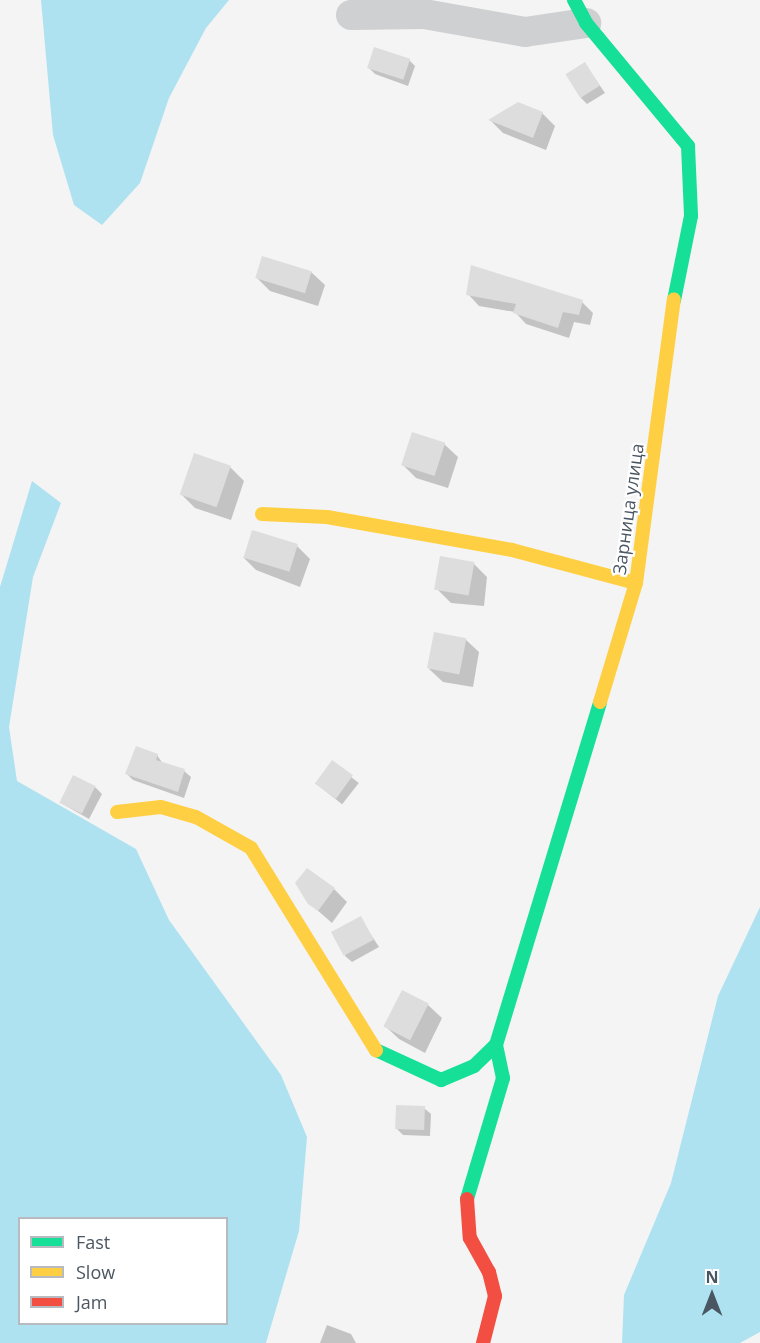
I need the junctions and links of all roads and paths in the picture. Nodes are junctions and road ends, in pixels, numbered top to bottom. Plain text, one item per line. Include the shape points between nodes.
1 (580, 11) edge
2 (351, 15) dead end
3 (262, 514) dead end
4 (636, 583) junction
5 (117, 812) dead end
6 (496, 1046) junction
7 (483, 1343) edge

1 - 2 street via 525,32 424,14
1 - 4 street, Зарница улица via 688,146 692,216 672,309
3 - 4 street via 327,517 512,550
4 - 6 street, Зарница улица
5 - 6 street via 170,810 196,817 251,848 378,1053 441,1080 474,1066
6 - 7 street via 503,1078 467,1197 470,1238 489,1272 495,1296

